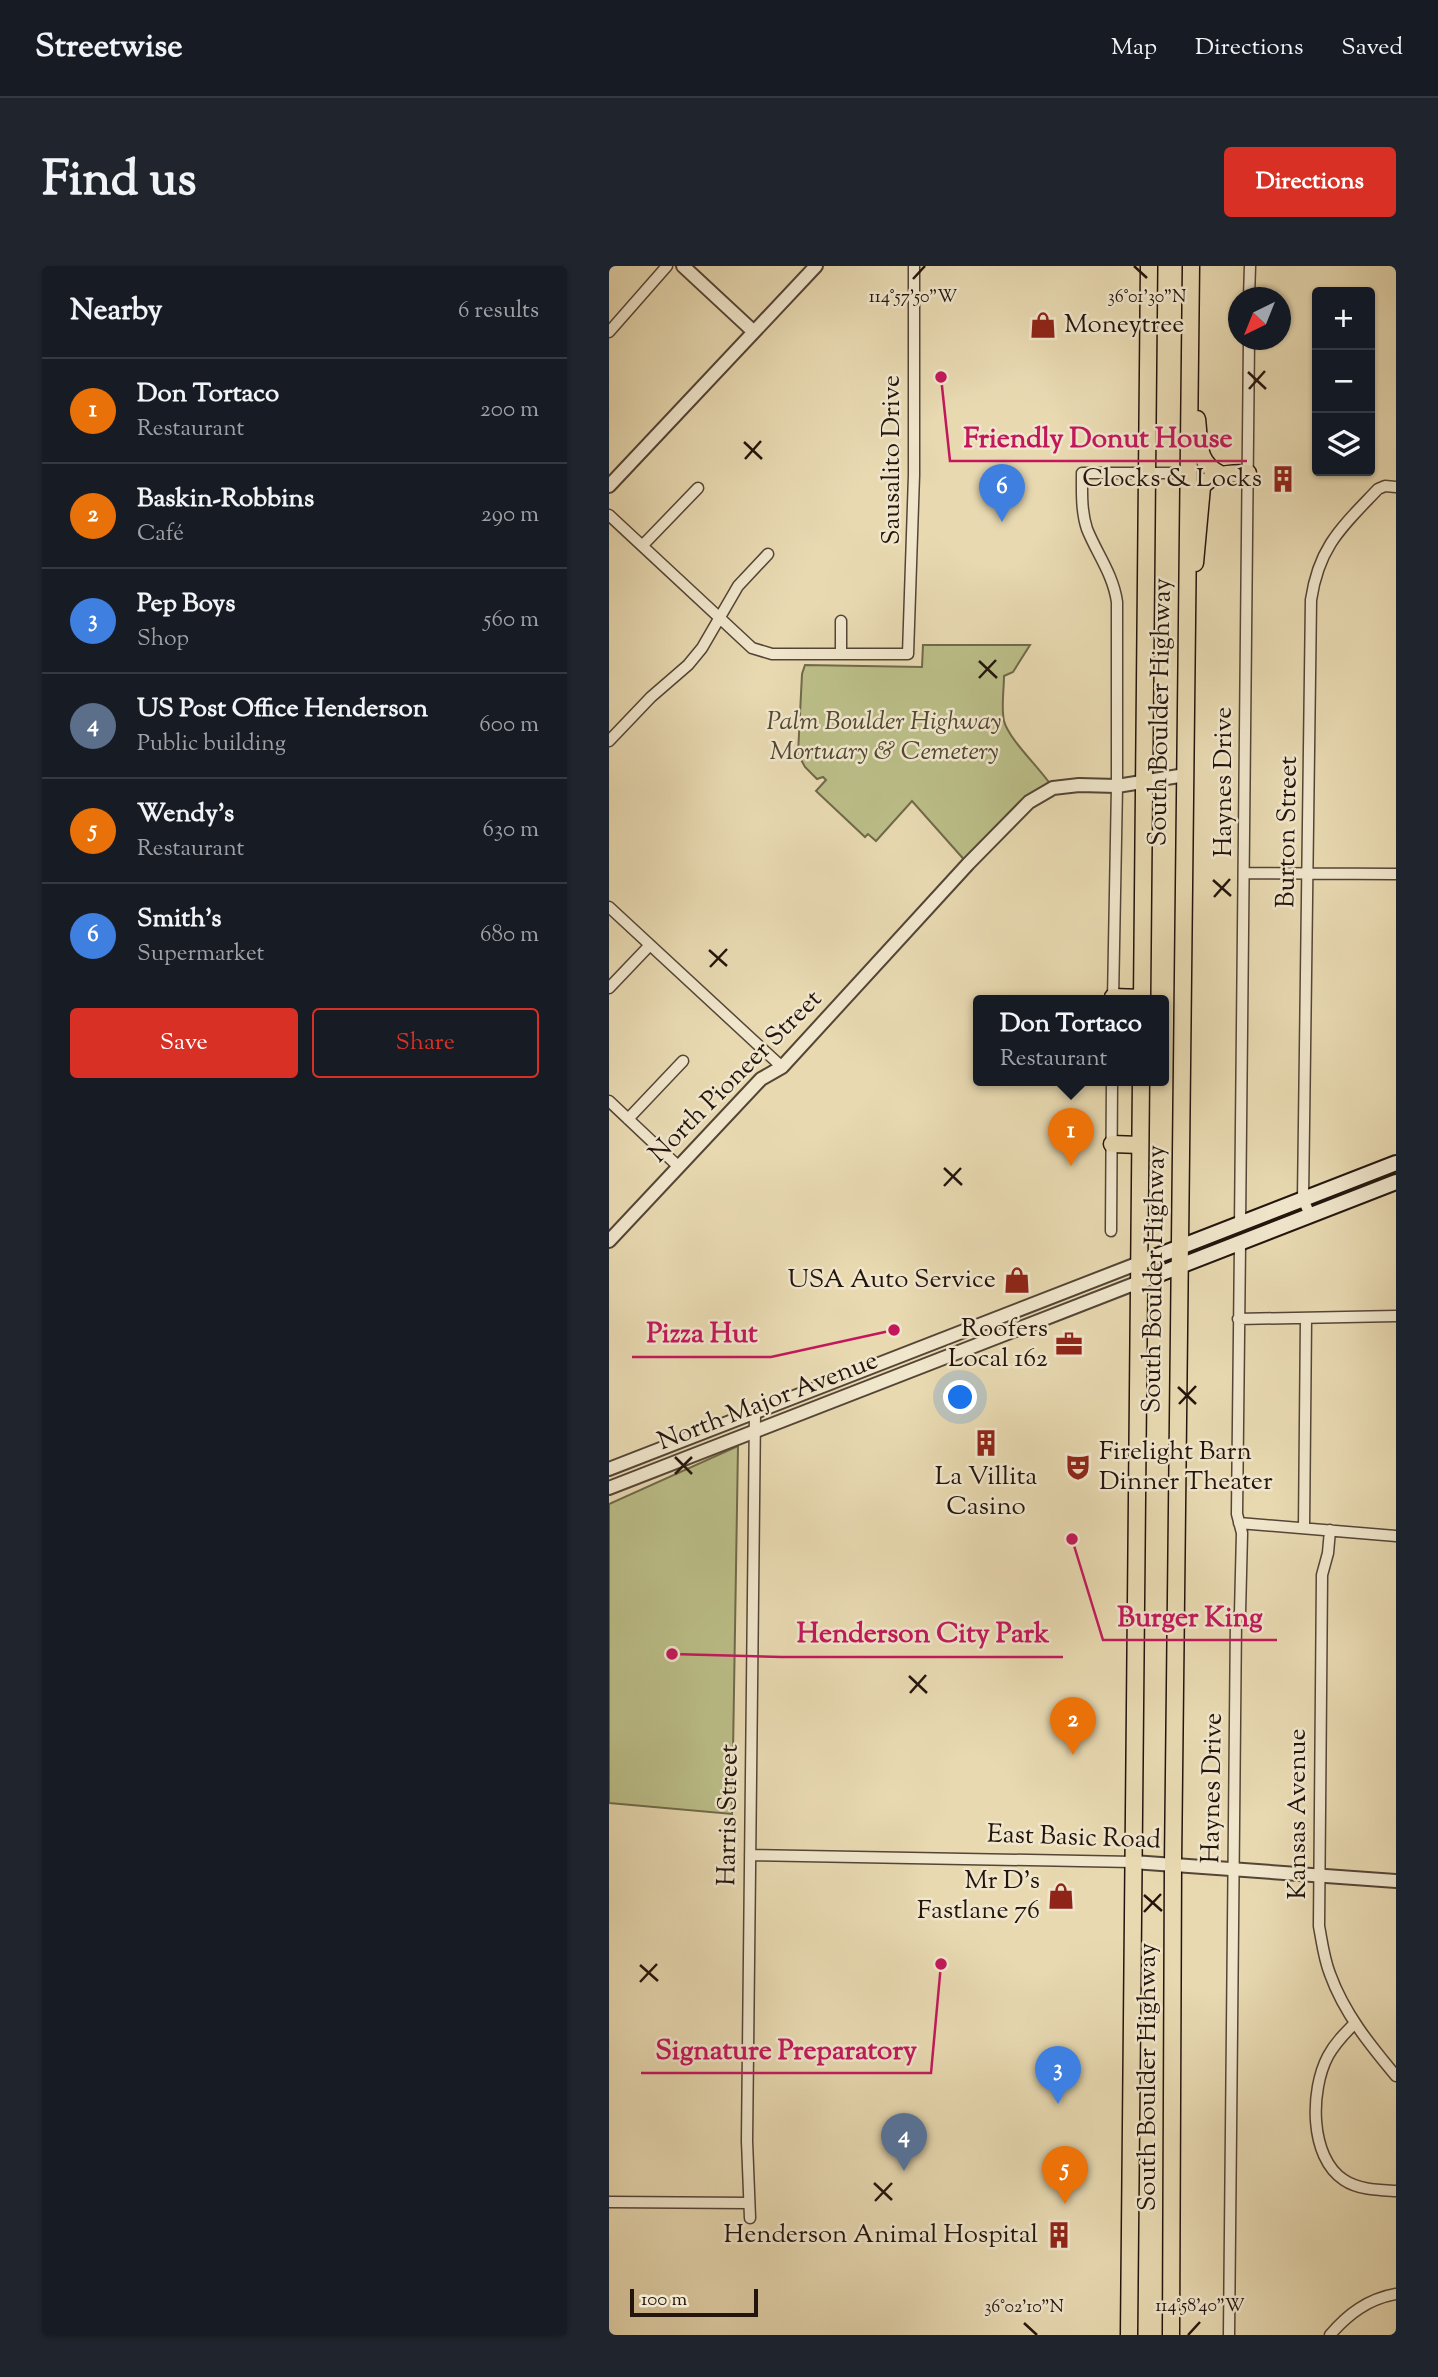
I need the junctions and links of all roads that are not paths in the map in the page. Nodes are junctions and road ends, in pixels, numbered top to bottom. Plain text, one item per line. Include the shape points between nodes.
1 (667, 266) edge
2 (683, 266) edge
3 (816, 266) edge
4 (914, 266) edge
5 (1149, 266) edge
6 (1191, 266) edge
7 (1249, 266) edge
8 (1249, 287) edge
9 (609, 332) edge
10 (754, 332) junction
11 (1249, 350) edge
12 (1189, 373) junction
13 (1148, 473) junction
14 (1188, 473) junction
15 (1220, 474) junction
16 (1248, 474) junction
17 (609, 486) edge
18 (1396, 487) edge
19 (698, 488) dead end
20 (609, 515) edge
21 (643, 545) junction
22 (768, 554) dead end
23 (1187, 587) junction
24 (719, 618) junction
25 (841, 621) dead end
26 (841, 654) junction
27 (609, 741) edge
28 (1185, 775) junction
29 (1145, 782) junction
30 (1117, 786) junction
31 (1245, 873) junction
32 (1309, 874) junction
33 (1396, 874) edge
34 (609, 907) edge
35 (650, 945) junction
36 (609, 988) edge
37 (1113, 995) edge
38 (1142, 995) edge
39 (683, 1061) dead end
40 (782, 1067) junction
41 (1112, 1086) edge
42 (1141, 1086) edge
43 (609, 1101) edge
44 (628, 1119) junction
45 (1112, 1144) junction
46 (1140, 1145) junction
47 (1396, 1163) edge
48 (679, 1167) junction
49 (1396, 1182) edge
50 (1303, 1199) junction
51 (1310, 1215) junction
52 (1240, 1225) junction
53 (1111, 1231) dead end
54 (609, 1241) edge
55 (1240, 1244) junction
56 (1180, 1246) junction
57 (1139, 1263) junction
58 (1180, 1265) junction
59 (1139, 1282) junction
60 (1396, 1316) edge
61 (1306, 1318) junction
62 (1238, 1319) junction
63 (927, 1346) junction
64 (932, 1362) junction
65 (830, 1383) junction
66 (837, 1400) junction
67 (755, 1413) junction
68 (755, 1432) junction
69 (656, 1451) junction
70 (663, 1467) junction
71 (609, 1469) edge
72 (609, 1488) edge
73 (1239, 1523) junction
74 (1304, 1528) junction
75 (1330, 1531) junction
76 (1396, 1536) edge
77 (750, 1855) junction
78 (1133, 1861) junction
79 (1173, 1864) junction
80 (1233, 1868) junction
81 (1318, 1875) junction
82 (1396, 1881) edge
83 (1355, 2023) junction
84 (1396, 2076) edge
85 (1396, 2191) edge
86 (609, 2202) edge
87 (749, 2203) junction
88 (750, 2218) dead end
89 (1396, 2294) edge
90 (1129, 2335) edge
91 (1171, 2335) edge
92 (1229, 2335) edge
93 (1330, 2335) edge

1 - 9 street
2 - 10 street
3 - 10 street
4 - 26 street, Sausalito Drive via 908,654
5 - 13 main road, South Boulder Highway
6 - 12 main road, South Boulder Highway
7 - 8 street
10 - 17 street
11 - 16 street, Haynes Drive
12 - 14 main road, South Boulder Highway
12 - 15 main road via 1202,458
13 - 14 street
13 - 29 main road, South Boulder Highway
13 - 30 street via 1082,473 1087,528 1115,583
14 - 23 main road, South Boulder Highway
15 - 16 main road
15 - 23 main road via 1202,487 1197,558
16 - 31 street, Haynes Drive
18 - 32 street, Burton Street via 1378,489 1338,532 1315,575
19 - 21 street
20 - 21 street
21 - 24 street
22 - 24 street via 739,586
23 - 28 main road, South Boulder Highway
24 - 26 street via 759,651
24 - 27 street via 688,664
25 - 26 street
28 - 29 street, North Pioneer Street
28 - 56 main road, South Boulder Highway
29 - 30 street, North Pioneer Street
29 - 38 main road, South Boulder Highway
30 - 37 street
30 - 40 street, North Pioneer Street via 1053,788 1029,802
31 - 32 street
31 - 52 street, Haynes Drive
32 - 33 street
32 - 50 street, Burton Street
34 - 35 street
35 - 36 street
35 - 40 street
39 - 44 street
40 - 48 street, North Pioneer Street via 761,1079
41 - 45 street
42 - 46 main road, South Boulder Highway
43 - 44 street
44 - 48 street
45 - 46 main road
45 - 53 street
46 - 57 main road, South Boulder Highway
47 - 50 main road
48 - 54 street, North Pioneer Street
49 - 51 main road
50 - 51 street, Burton Street
50 - 52 main road
51 - 55 main road
52 - 56 main road
55 - 58 main road
55 - 62 street, Haynes Drive
56 - 57 main road
56 - 58 main road, South Boulder Highway
57 - 59 main road, South Boulder Highway
57 - 63 street, North Major Avenue
58 - 59 main road
58 - 79 main road, South Boulder Highway
59 - 64 street, North Major Avenue
59 - 78 main road, South Boulder Highway
60 - 61 street
61 - 62 street
61 - 74 street
62 - 73 street, Haynes Drive
63 - 64 street
63 - 65 street, North Major Avenue
64 - 66 street, North Major Avenue
65 - 66 street
65 - 67 street, North Major Avenue
66 - 68 street, North Major Avenue
67 - 68 street, Harris Street
67 - 69 street, North Major Avenue
68 - 70 street, North Major Avenue
68 - 77 street, Harris Street
69 - 70 street
69 - 71 street, North Major Avenue
70 - 72 street, North Major Avenue
73 - 74 street
73 - 80 street, Haynes Drive via 1241,1613 1236,1619
74 - 75 street
75 - 76 street
75 - 81 street, Kansas Avenue via 1322,1575
77 - 78 street, East Basic Road
77 - 87 street, Harris Street
78 - 79 street, East Basic Road
78 - 90 main road, South Boulder Highway
79 - 80 street, East Basic Road
79 - 91 main road, South Boulder Highway
80 - 81 street, East Basic Road
80 - 92 street, Haynes Drive
81 - 82 street, East Basic Road
81 - 83 street, Kansas Avenue via 1319,1926 1329,1972
83 - 84 street, Kansas Avenue
83 - 85 street via 1327,2056 1317,2086 1316,2133 1324,2159 1345,2181 1364,2189
86 - 87 street
87 - 88 street, Harris Street
89 - 93 street via 1353,2311

